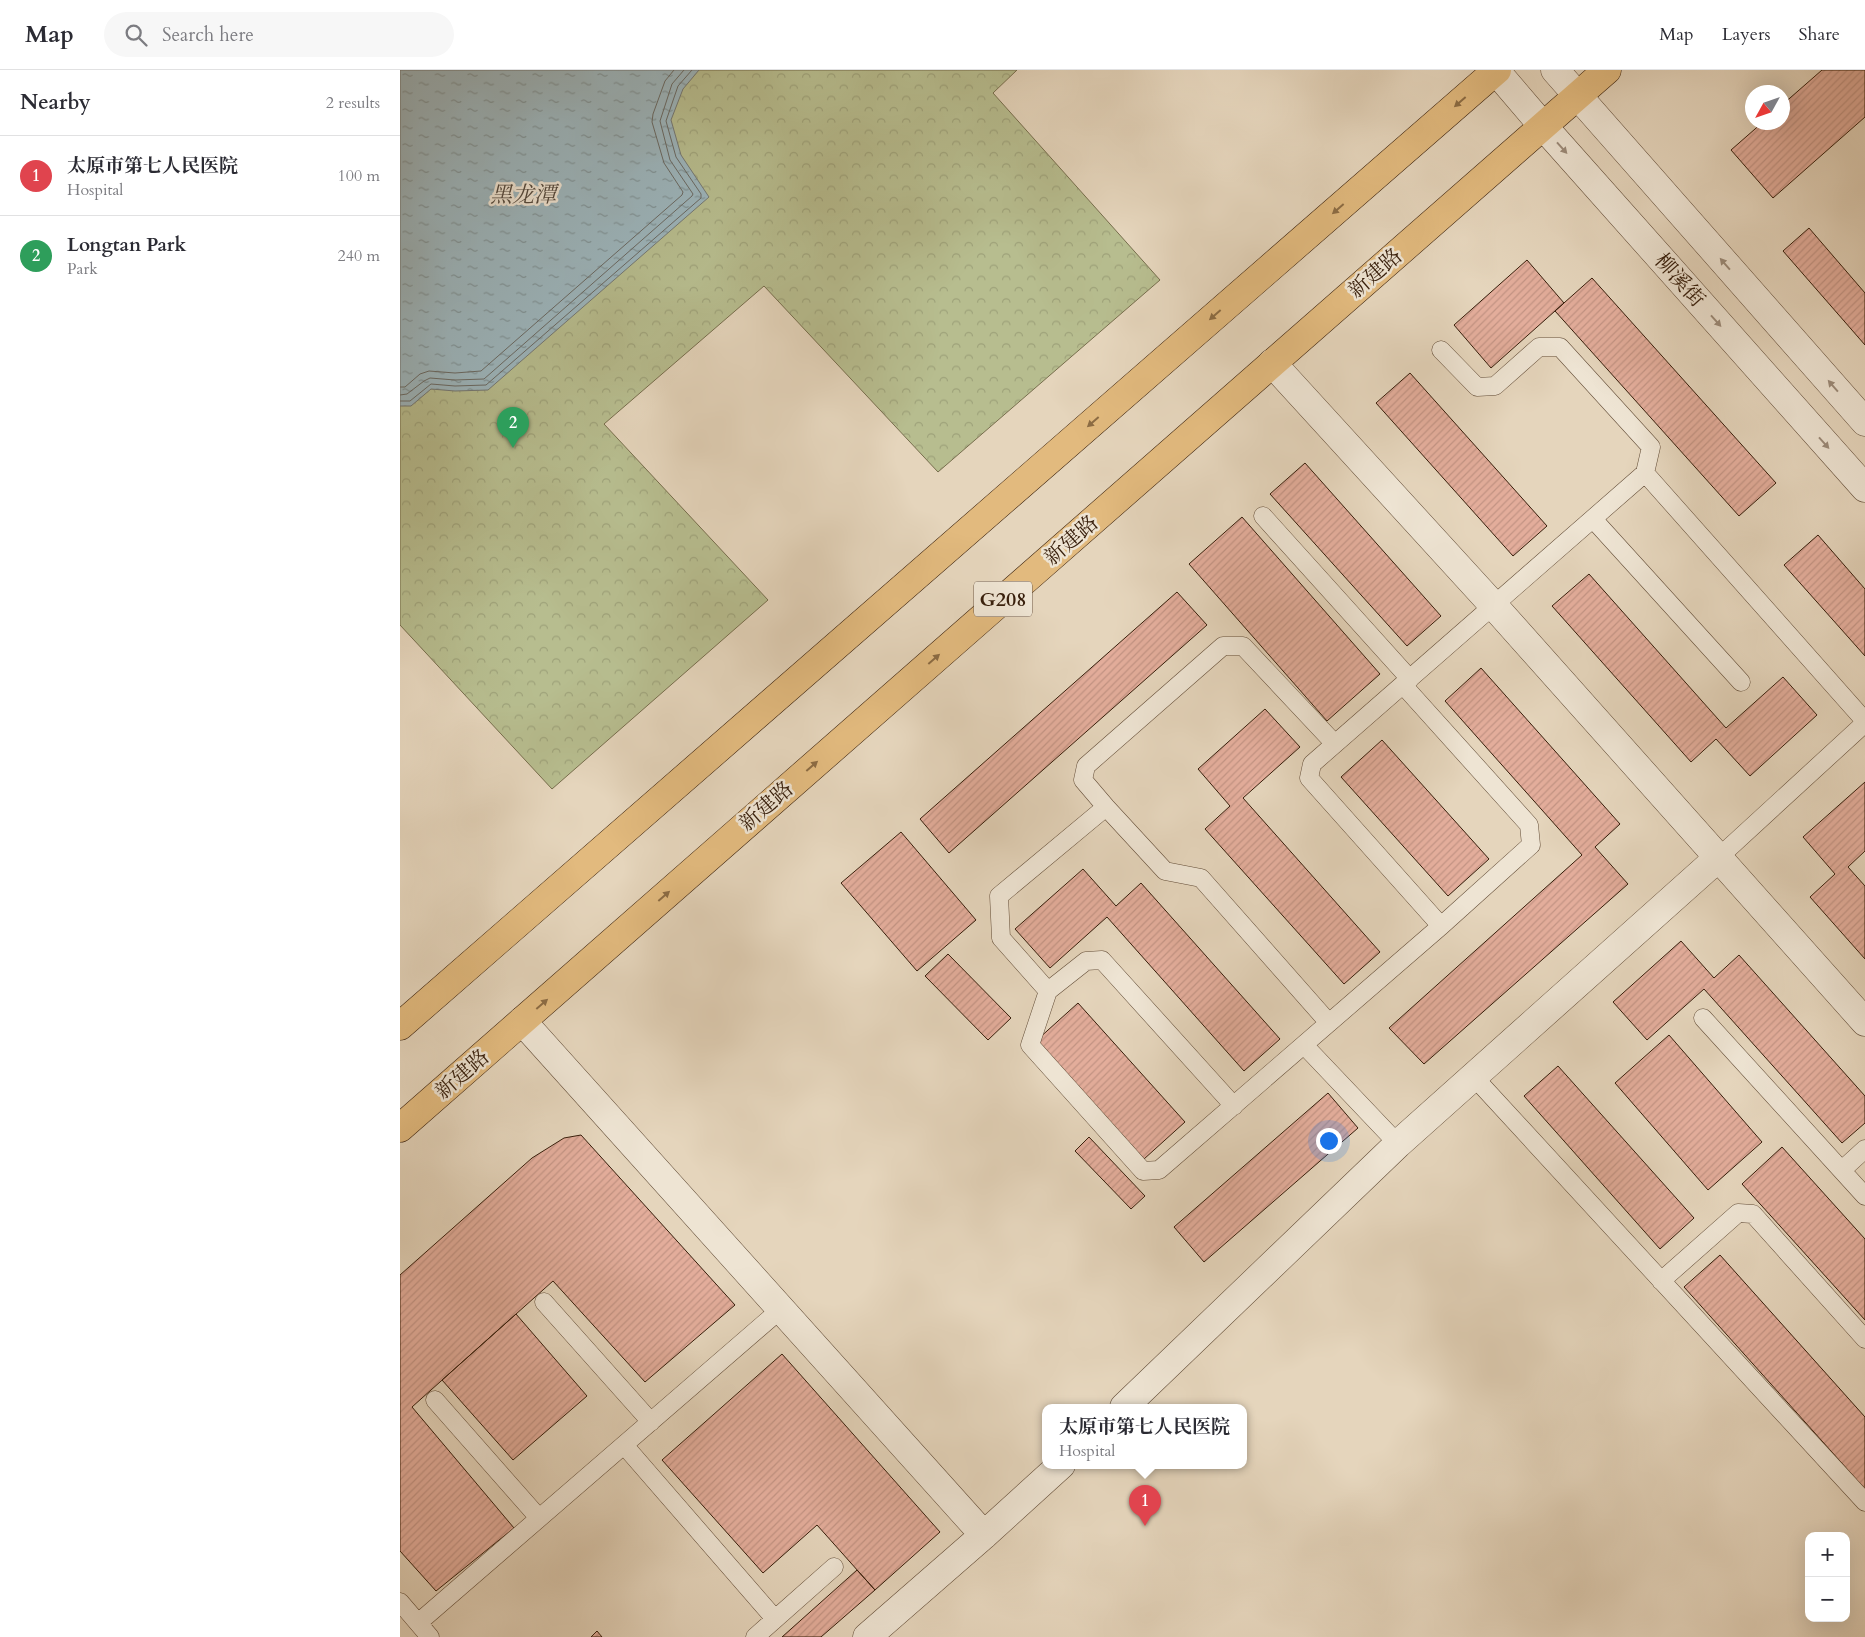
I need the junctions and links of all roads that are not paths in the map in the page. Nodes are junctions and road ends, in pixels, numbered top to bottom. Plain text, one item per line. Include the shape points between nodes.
1 (1555, 70) edge
2 (1607, 70) edge
3 (1496, 71) edge
4 (1577, 96) junction
5 (1543, 126) junction
6 (1441, 350) dead end
7 (1272, 363) junction
8 (1865, 422) edge
9 (1645, 473) junction
10 (1865, 488) edge
11 (1263, 516) dead end
12 (1593, 519) junction
13 (1494, 606) junction
14 (1406, 682) junction
15 (1741, 682) dead end
16 (1865, 722) edge
17 (1335, 744) junction
18 (1106, 807) junction
19 (1718, 858) junction
20 (1441, 926) junction
21 (1048, 991) junction
22 (1703, 1018) dead end
23 (522, 1021) junction
24 (1865, 1022) edge
25 (1329, 1023) junction
26 (400, 1026) edge
27 (1304, 1045) junction
28 (1474, 1077) junction
29 (1234, 1106) junction
30 (400, 1128) edge
31 (1398, 1144) junction
32 (1865, 1150) edge
33 (1842, 1170) junction
34 (1865, 1196) edge
35 (1661, 1281) junction
36 (544, 1302) dead end
37 (781, 1309) junction
38 (1865, 1339) edge
39 (435, 1400) dead end
40 (1127, 1404) edge
41 (651, 1422) junction
42 (624, 1445) junction
43 (1057, 1469) edge
44 (1865, 1502) edge
45 (539, 1518) junction
46 (984, 1535) junction
47 (834, 1566) dead end
48 (400, 1602) edge
49 (775, 1619) junction
50 (418, 1623) junction
51 (430, 1637) edge
52 (755, 1637) edge
53 (867, 1637) edge

1 - 4 street, 柳溪街
2 - 4 main road, 新建路 / G208
3 - 5 street, 柳溪街
3 -> 26 main road
4 - 5 main road, 新建路 / G208
8 -> 4 street, 柳溪街
5 - 7 main road, 新建路 / G208
5 -> 10 street, 柳溪街
6 - 9 lane via 1477,387 1495,386 1540,347 1560,347 1651,447
7 - 13 street
23 -> 7 main road, 新建路 / G208
9 - 12 lane
9 - 16 lane
11 - 14 lane
12 - 13 lane
12 - 15 lane
13 - 14 lane
13 - 19 street
14 - 17 lane
14 - 20 lane via 1529,825 1531,845
16 - 19 lane
17 - 18 lane via 1243,646 1223,646 1086,766 1083,780
17 - 20 lane via 1312,764 1310,778
18 - 21 lane via 999,896 1001,938
18 - 25 lane via 1165,871 1201,878
19 - 24 street
19 - 28 street
20 - 25 lane
21 - 29 lane via 1086,961 1102,960
21 - 29 lane via 1030,1045 1143,1171 1159,1170
22 - 33 lane
23 - 30 main road, 新建路 / G208
23 - 37 street
25 - 27 lane
27 - 29 lane
27 - 31 lane
28 - 31 street
28 - 35 lane
31 - 40 street
32 - 33 lane
33 - 34 lane
35 - 38 lane via 1738,1213 1753,1214
35 - 44 lane
36 - 41 lane
37 - 41 lane
37 - 46 street
39 - 45 lane
41 - 42 lane
42 - 45 lane
42 - 49 lane
43 - 46 street
45 - 50 lane
46 - 53 street
47 - 49 lane
48 - 50 lane
49 - 52 lane
50 - 51 lane

